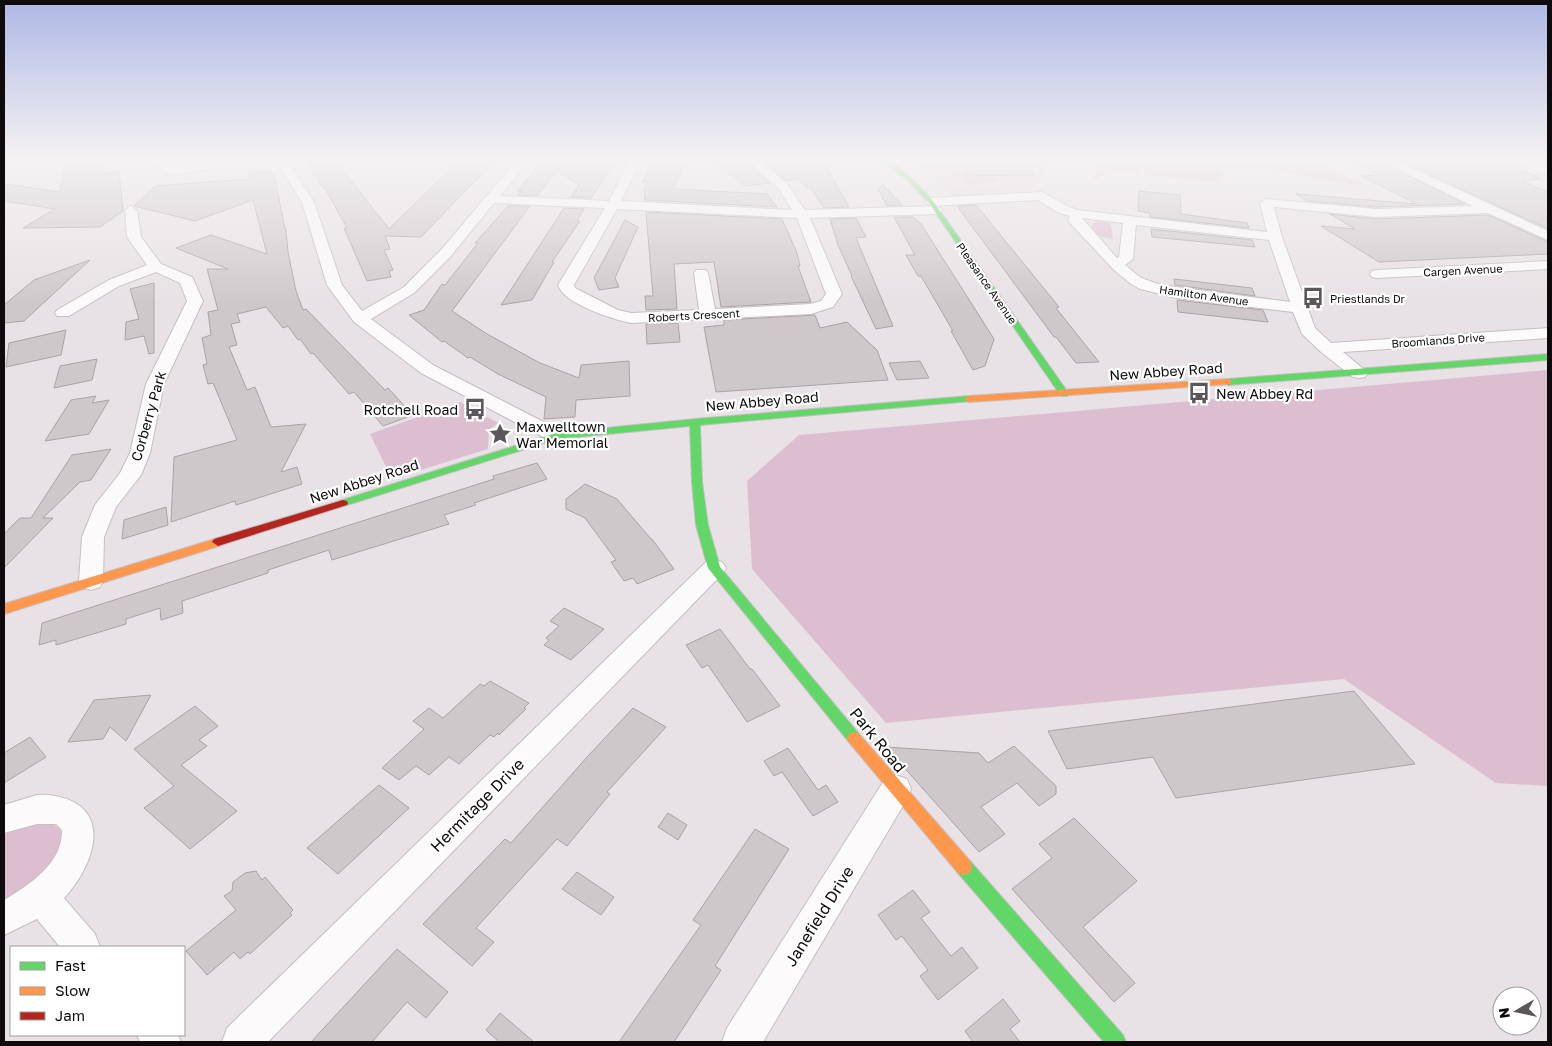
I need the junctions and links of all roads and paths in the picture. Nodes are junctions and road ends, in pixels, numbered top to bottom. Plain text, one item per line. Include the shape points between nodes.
1 (310, 208) edge
2 (483, 208) edge
3 (611, 208) edge
4 (673, 208) edge
5 (800, 208) edge
6 (905, 208) edge
7 (935, 208) edge
8 (1060, 208) edge
9 (1267, 208) edge
10 (1319, 208) edge
11 (1489, 209) joint
12 (131, 210) dead end
13 (804, 214) junction
14 (1077, 214) junction
15 (1130, 221) junction
16 (1548, 236) edge
17 (1275, 237) junction
18 (1116, 264) junction
19 (1548, 265) edge
20 (156, 267) junction
21 (701, 272) dead end
22 (1377, 274) dead end
23 (76, 291) dead end
24 (96, 292) junction
25 (1299, 308) junction
26 (63, 313) dead end
27 (708, 315) junction
28 (360, 319) junction
29 (1548, 333) edge
30 (1327, 348) junction
31 (1548, 357) edge
32 (1359, 373) junction
33 (1064, 394) junction
34 (695, 422) junction
35 (556, 436) junction
36 (714, 568) junction
37 (91, 581) junction
38 (4, 609) edge
39 (896, 789) junction
40 (4, 819) edge
41 (40, 896) junction
42 (4, 918) edge
43 (81, 946) edge
44 (240, 1042) edge
45 (741, 1042) edge
46 (1116, 1042) edge

1 - 28 street via 335,285
2 - 28 street via 446,253 409,290
3 - 27 street, Roberts Crescent via 566,285 568,291 613,314 631,318
4 - 13 street
5 - 13 street
6 - 13 street
7 - 33 main road, Pleasance Avenue
8 - 14 street
9 - 17 street
10 - 11 street via 1376,213
11 - 16 street
12 - 20 street via 134,237
13 - 27 street, Roberts Crescent via 834,294 828,304 811,309
14 - 15 street
14 - 18 street, Hamilton Avenue via 1075,220
15 - 17 street
15 - 18 street via 1126,259
17 - 25 street
18 - 25 street, Hamilton Avenue via 1136,281 1177,294
19 - 22 street, Cargen Avenue
20 - 24 street
20 - 37 street, Corberry Park via 186,280 195,301 155,384 140,453 130,475 106,505 93,537
21 - 27 street
23 - 24 street
24 - 26 street
25 - 30 street via 1308,330
28 - 35 street via 427,368
29 - 30 street, Broomlands Drive
30 - 32 street
31 - 32 main road, New Abbey Road
32 - 33 main road, New Abbey Road
33 - 34 main road, New Abbey Road
34 - 35 main road, New Abbey Road
34 - 36 main road, Park Road via 702,525
35 - 37 main road, New Abbey Road
36 - 39 main road, Park Road
36 - 44 street, Hermitage Drive
37 - 38 main road, New Abbey Road
39 - 45 street, Janefield Drive
39 - 46 main road, Park Road
40 - 41 street via 27,811 48,809 66,812 76,822 80,837 74,856
41 - 42 street
41 - 43 street

